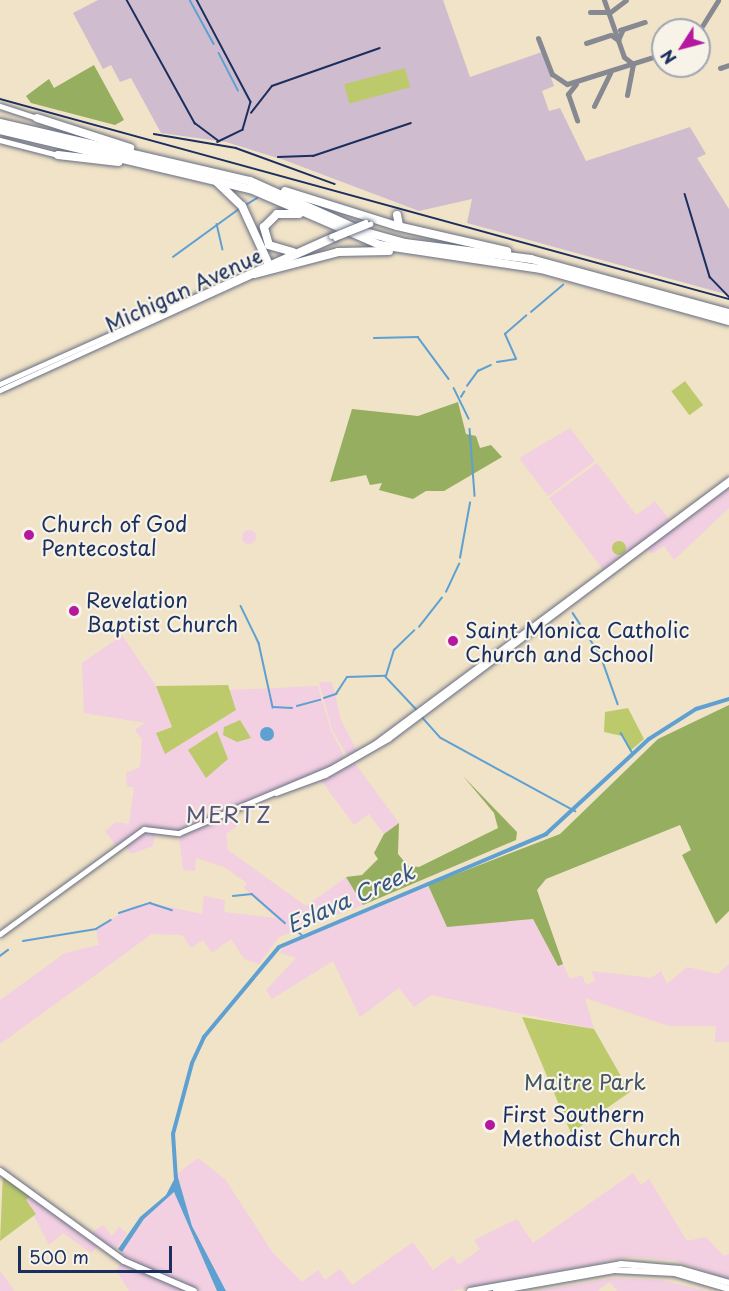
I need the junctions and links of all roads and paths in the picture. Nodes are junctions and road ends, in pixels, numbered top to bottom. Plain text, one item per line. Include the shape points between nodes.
1 (0, 106) edge
2 (38, 118) joint
3 (0, 123) edge
4 (0, 130) edge
5 (0, 140) edge
6 (58, 155) joint
7 (158, 163) junction
8 (201, 176) junction
9 (250, 181) junction
10 (397, 214) dead end
11 (307, 215) junction
12 (373, 222) junction
13 (426, 233) junction
14 (333, 237) junction
15 (293, 252) junction
16 (413, 253) junction
17 (531, 259) junction
18 (269, 265) junction
19 (255, 274) junction
20 (729, 313) edge
21 (729, 321) edge
22 (0, 384) edge
23 (0, 390) edge
24 (729, 481) edge
25 (155, 831) junction
26 (133, 838) junction
27 (0, 934) edge
28 (0, 1171) edge
29 (729, 1283) edge
30 (729, 1289) edge
31 (194, 1291) edge
32 (470, 1291) edge
33 (496, 1291) edge

1 - 2 main road
2 - 7 highway
3 - 7 highway
4 - 7 highway
5 - 6 main road
6 - 7 highway
7 - 8 highway
7 - 9 highway
8 - 11 highway via 263,194
8 - 18 highway via 237,198
9 - 12 highway
9 - 17 highway via 383,237
10 - 13 highway via 396,224
11 - 15 highway via 283,212 264,227 269,245
11 - 16 highway
12 - 13 highway
12 - 14 main road, Michigan Avenue, bridge
13 - 17 highway
14 - 15 main road, Michigan Avenue
14 - 18 main road, Michigan Avenue
15 - 18 main road, Michigan Avenue
16 - 19 highway via 338,252
16 - 21 highway via 541,269
17 - 20 highway
18 - 19 main road, Michigan Avenue
18 - 22 main road, Michigan Avenue
19 - 23 main road, Michigan Avenue
24 - 25 main road via 380,740 276,793 179,833
25 - 26 main road
25 - 26 main road via 144,829
26 - 27 main road
28 - 31 main road via 115,1255
29 - 32 main road via 680,1269 621,1264
30 - 33 main road via 675,1273 621,1270

